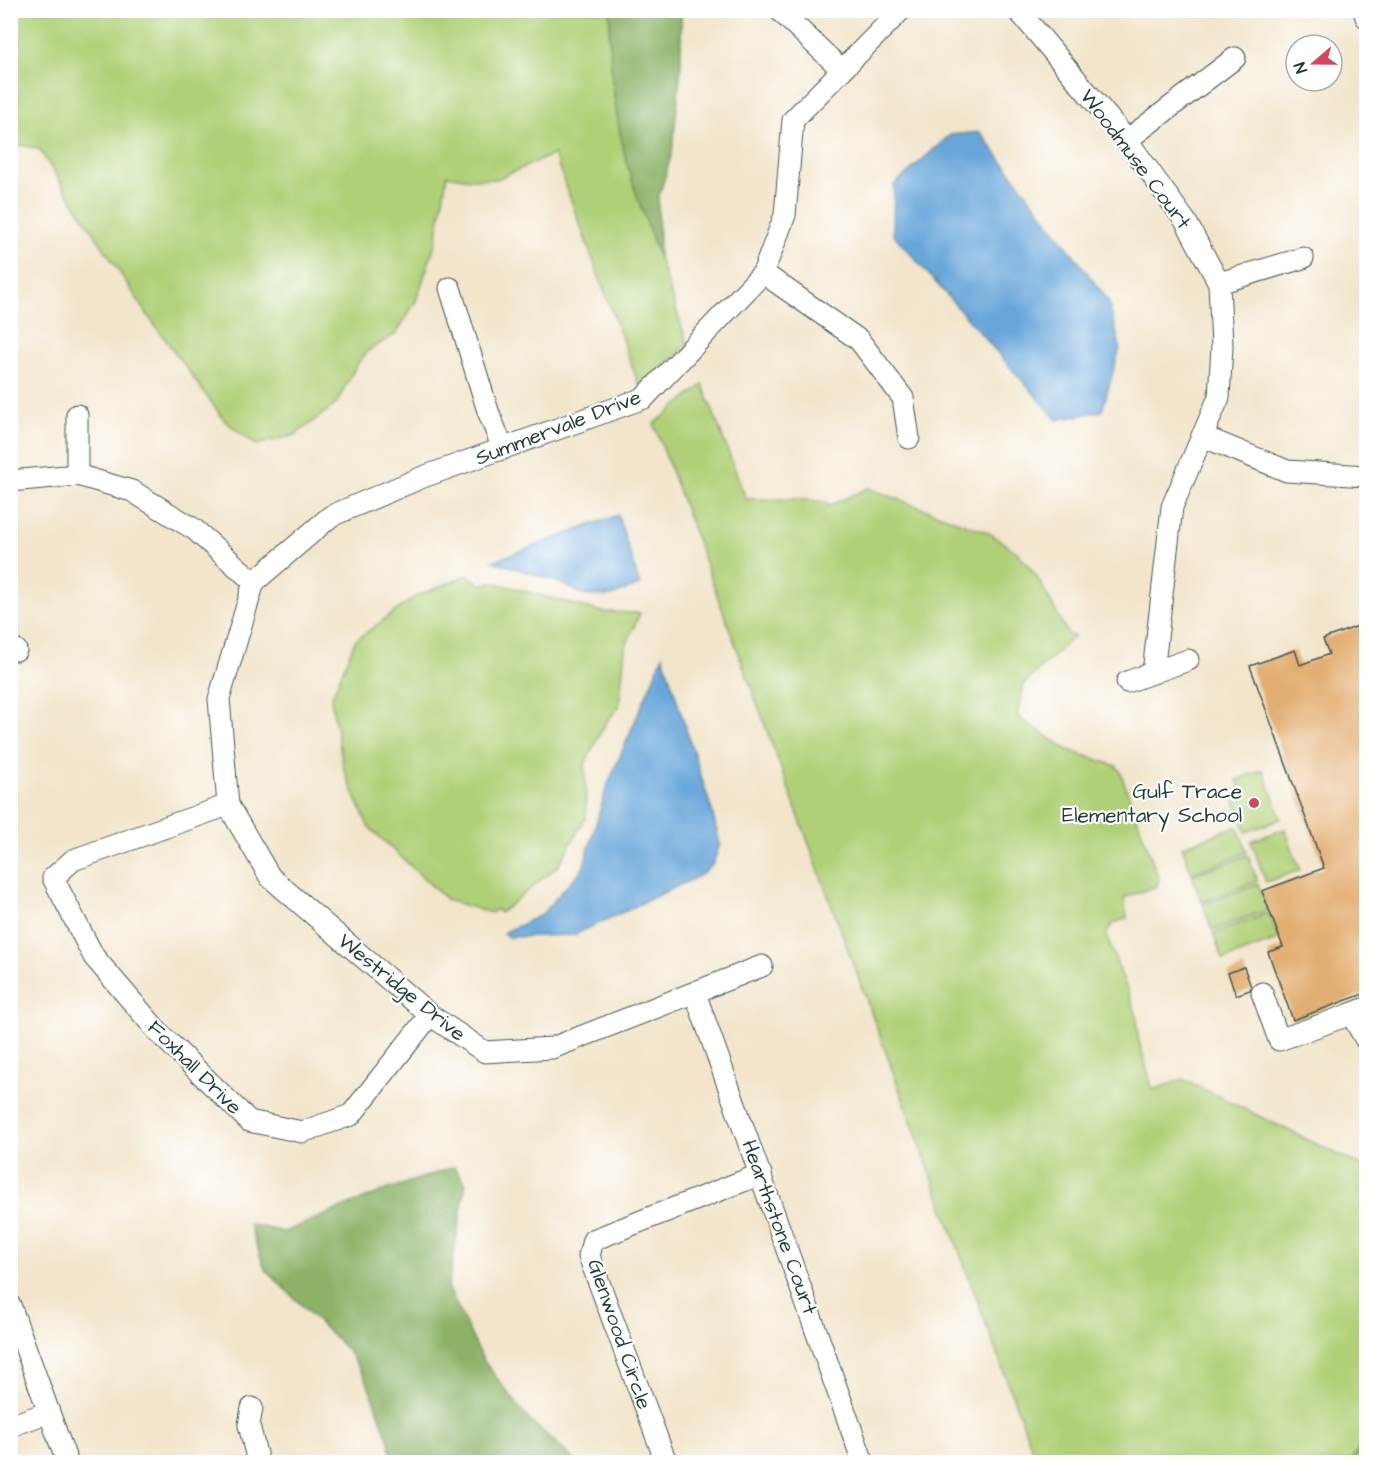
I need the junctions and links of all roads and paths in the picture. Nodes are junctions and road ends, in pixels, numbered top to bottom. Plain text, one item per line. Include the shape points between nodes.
1 (901, 10) edge
2 (1018, 10) edge
3 (1364, 10) edge
4 (780, 11) edge
5 (1366, 17) edge
6 (1236, 58) dead end
7 (842, 70) junction
8 (1127, 140) junction
9 (1303, 258) dead end
10 (763, 273) junction
11 (1219, 283) junction
12 (450, 288) dead end
13 (78, 415) dead end
14 (1202, 436) junction
15 (909, 438) dead end
16 (503, 448) junction
17 (77, 475) junction
18 (1366, 476) edge
19 (10, 481) edge
20 (254, 582) junction
21 (1188, 660) dead end
22 (1153, 673) junction
23 (1128, 682) dead end
24 (228, 805) junction
25 (762, 966) dead end
26 (695, 993) junction
27 (1262, 993) dead end
28 (1359, 1011) edge
29 (430, 1015) junction
30 (1366, 1040) edge
31 (761, 1174) junction
32 (10, 1305) edge
33 (252, 1408) dead end
34 (49, 1413) junction
35 (10, 1426) edge
36 (67, 1462) edge
37 (258, 1462) edge
38 (666, 1462) edge
39 (863, 1462) edge

1 - 7 street, Summervale Drive
2 - 8 street, Woodmuse Court
3 - 5 street
4 - 7 street
6 - 8 street
7 - 10 street, Summervale Drive via 793,120 784,215
8 - 11 street, Woodmuse Court via 1186,222
9 - 11 street
10 - 15 street via 859,340 903,398
10 - 16 street, Summervale Drive via 644,398
11 - 14 street, Woodmuse Court via 1219,397
12 - 16 street
13 - 17 street
14 - 18 street via 1287,471
14 - 22 street, Woodmuse Court via 1172,507
16 - 20 street, Summervale Drive via 331,516
17 - 19 street
17 - 20 street via 132,491 194,529
20 - 24 street via 219,699
21 - 22 street
22 - 23 street
24 - 29 street, Westridge Drive via 270,877
24 - 29 street, Foxhall Drive via 73,860 53,879 94,957 160,1034 249,1121 302,1132 351,1115
25 - 26 street, Westridge Drive
26 - 29 street, Westridge Drive via 552,1048 484,1052
26 - 31 street, Hearthstone Court
27 - 28 street via 1279,1040
28 - 30 street
31 - 38 street, Glenwood Circle via 593,1240 589,1257
31 - 39 street, Hearthstone Court
32 - 34 street
33 - 37 street via 249,1425
34 - 35 street
34 - 36 street

